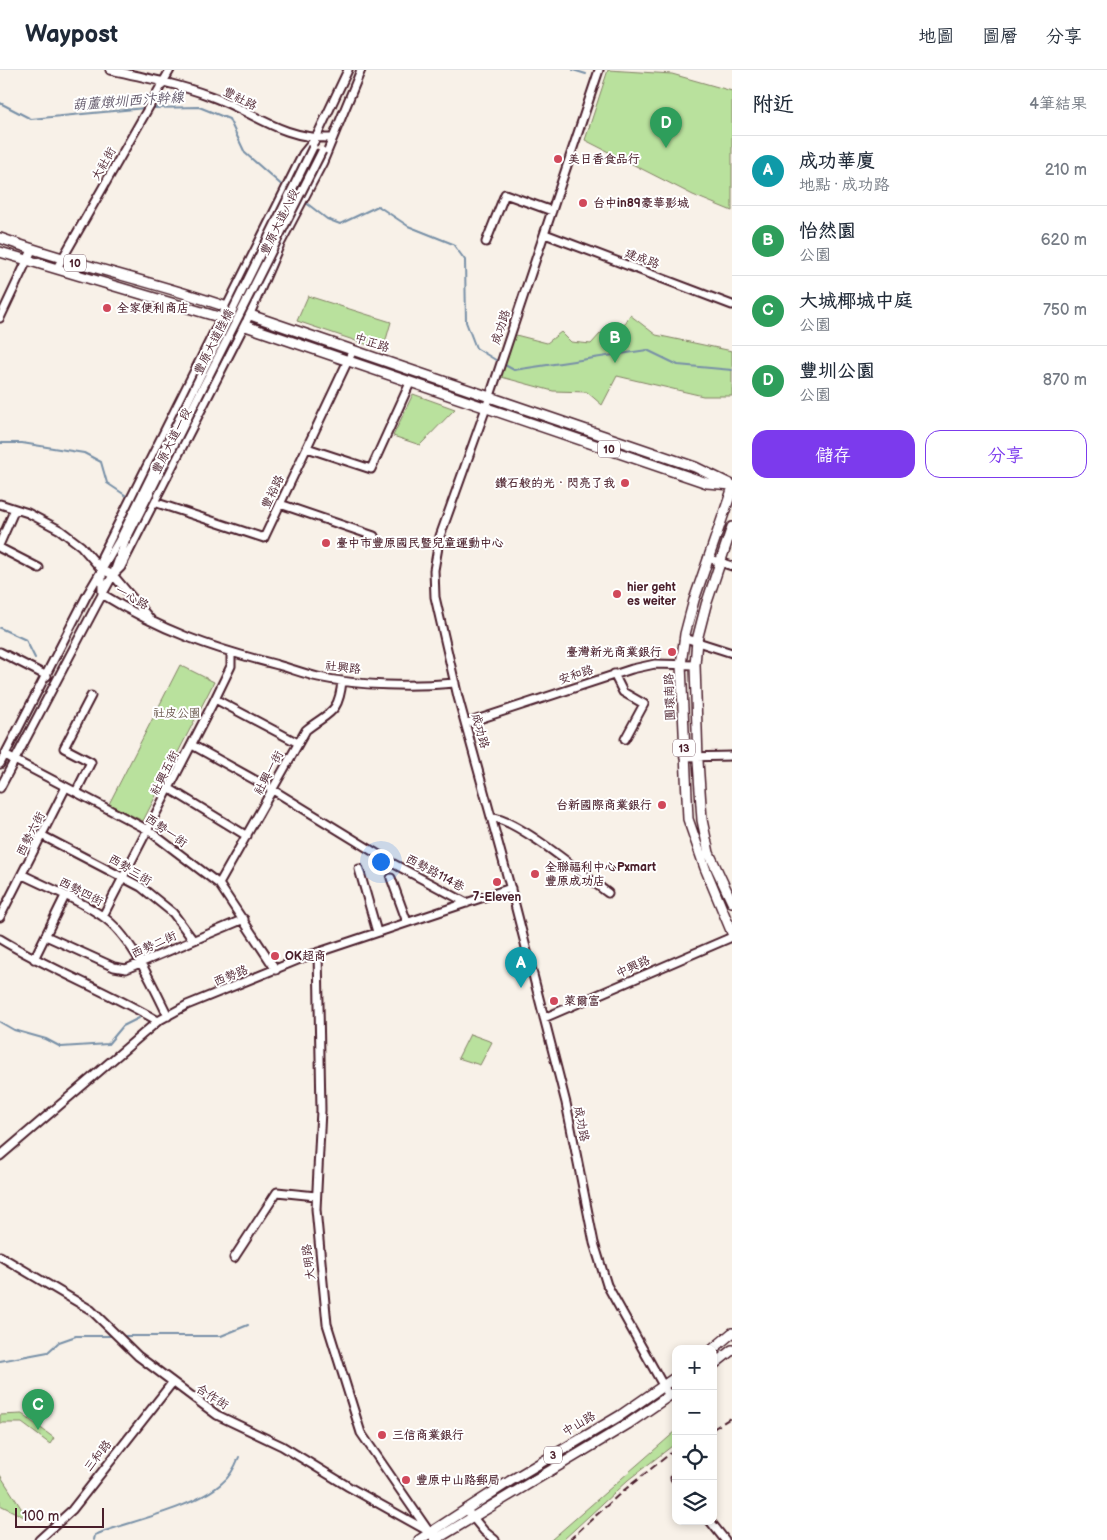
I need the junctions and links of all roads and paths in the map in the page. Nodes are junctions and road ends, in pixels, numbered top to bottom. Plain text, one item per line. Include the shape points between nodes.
1 (110, 70) edge
2 (170, 70) edge
3 (348, 70) edge
4 (361, 70) edge
5 (599, 70) edge
6 (164, 83) junction
7 (316, 138) junction
8 (331, 138) junction
9 (313, 147) joint
10 (322, 151) joint
11 (552, 211) junction
12 (545, 234) junction
13 (0, 238) edge
14 (486, 242) dead end
15 (32, 250) junction
16 (0, 252) edge
17 (62, 259) junction
18 (27, 260) junction
19 (57, 268) junction
20 (732, 305) edge
21 (228, 307) junction
22 (249, 316) junction
23 (0, 318) edge
24 (222, 318) junction
25 (242, 327) junction
26 (353, 350) junction
27 (348, 362) junction
28 (410, 383) junction
29 (490, 396) junction
30 (486, 408) junction
31 (307, 448) junction
32 (732, 485) edge
33 (732, 490) edge
34 (154, 502) junction
35 (0, 504) edge
36 (280, 504) junction
37 (15, 509) junction
38 (732, 528) edge
39 (374, 536) dead end
40 (122, 540) junction
41 (0, 543) edge
42 (0, 548) edge
43 (708, 558) junction
44 (720, 562) junction
45 (732, 566) edge
46 (39, 568) dead end
47 (101, 569) junction
48 (113, 575) junction
49 (102, 594) junction
50 (154, 624) junction
51 (685, 638) junction
52 (697, 640) junction
53 (0, 652) edge
54 (732, 653) edge
55 (231, 654) junction
56 (682, 665) junction
57 (695, 665) junction
58 (614, 674) junction
59 (47, 676) junction
60 (342, 680) junction
61 (455, 683) junction
62 (91, 696) dead end
63 (215, 699) junction
64 (467, 723) junction
65 (626, 739) dead end
66 (298, 743) junction
67 (192, 745) junction
68 (4, 755) junction
69 (732, 756) edge
70 (684, 757) junction
71 (698, 757) junction
72 (14, 761) junction
73 (0, 764) edge
74 (66, 787) junction
75 (0, 788) edge
76 (170, 788) junction
77 (273, 790) junction
78 (76, 792) junction
79 (492, 818) junction
80 (148, 830) junction
81 (43, 836) junction
82 (247, 836) junction
83 (359, 869) dead end
84 (23, 874) junction
85 (124, 877) junction
86 (391, 878) dead end
87 (219, 884) junction
88 (511, 888) junction
89 (608, 893) dead end
90 (65, 896) junction
91 (732, 902) edge
92 (467, 903) junction
93 (103, 916) junction
94 (0, 917) edge
95 (244, 919) junction
96 (407, 922) junction
97 (377, 932) junction
98 (732, 933) edge
99 (46, 936) junction
100 (732, 937) edge
101 (0, 939) edge
102 (193, 940) junction
103 (318, 952) junction
104 (34, 960) junction
105 (141, 963) junction
106 (276, 970) junction
107 (168, 1016) junction
108 (544, 1018) junction
109 (158, 1021) junction
110 (0, 1156) edge
111 (316, 1196) junction
112 (0, 1256) edge
113 (234, 1258) dead end
114 (732, 1333) edge
115 (717, 1346) edge
116 (732, 1350) edge
117 (717, 1362) edge
118 (672, 1380) edge
119 (172, 1383) junction
120 (663, 1386) junction
121 (672, 1393) edge
122 (469, 1513) junction
123 (713, 1525) edge
124 (429, 1532) junction
125 (39, 1540) edge
126 (418, 1540) edge
127 (435, 1540) edge
128 (495, 1540) edge
129 (725, 1540) edge

1 - 6 street, 豐社路
2 - 6 street, 大社街
3 - 7 street, 豐原大道八段
4 - 8 street, 豐原大道八段
5 - 11 street, 成功路
6 - 7 street, 豐社路 via 212,97 271,127
6 - 17 street, 大社街
7 - 8 street, 豐社路
7 - 9 street, 豐原大道八段
7 - 21 street, 豐原大道八段 via 303,154
8 - 10 street, 豐原大道八段
8 - 22 street, 豐原大道八段 via 323,162 280,244
9 - 40 street, 豐原大道陸橋, bridge
10 - 40 street, 豐原大道陸橋, bridge
11 - 12 street, 成功路
11 - 14 street via 505,194
12 - 20 street, 建成路
12 - 29 street, 成功路
13 - 15 main road, 中正路 / 10
15 - 17 main road, 中正路 / 10
15 - 18 street
16 - 18 main road, 中正路 / 10
17 - 19 street, 大社街
17 - 21 main road, 中正路 / 10
18 - 19 main road, 中正路 / 10
18 - 23 street
19 - 24 main road, 中正路 / 10
21 - 22 main road, 中正路 / 10
21 - 24 street, 豐原大道一段
22 - 25 street, 豐原大道一段
22 - 26 main road, 中正路 / 10
24 - 25 main road, 中正路 / 10
24 - 47 street, 豐原大道一段 via 102,556
25 - 27 main road, 中正路 / 10
25 - 34 street, 豐原大道一段
26 - 27 street, 豐裕路
26 - 29 main road, 中正路 / 10
27 - 28 main road, 中正路 / 10
27 - 31 street, 豐裕路
28 - 30 main road, 中正路 / 10
28 - 31 street via 371,469
29 - 30 street, 成功路
29 - 32 main road, 中正路 / 10 via 695,468
30 - 32 main road, 中正路 / 10 via 707,482
30 - 61 street, 成功路 via 440,536 434,570 435,597
31 - 36 street, 豐裕路
33 - 43 main road, 圓環南路 / 13
34 - 36 street, 豐裕路 via 264,538
34 - 48 street, 豐原大道一段 via 121,567
35 - 37 street
36 - 39 street
37 - 41 street
37 - 47 street via 60,530
38 - 44 main road, 圓環南路 / 13
40 - 47 street, 豐原大道一段
40 - 48 street, 豐原大道一段
42 - 46 street
43 - 44 street
43 - 51 main road, 圓環南路 / 13
44 - 45 street
44 - 52 main road, 圓環南路 / 13
47 - 48 street
47 - 49 street, 一心路
47 - 59 street, 豐原大道一段
48 - 49 street, 豐原大道一段
48 - 50 street
49 - 50 street, 一心路
49 - 72 street, 豐原大道一段
50 - 55 street, 一心路
51 - 52 street
51 - 56 main road, 圓環南路 / 13
52 - 54 street
52 - 57 main road, 圓環南路 / 13
53 - 59 street
55 - 60 street, 社興路 via 317,677
55 - 63 street, 社興五街 via 231,666
56 - 57 street, 安和路
56 - 58 street, 安和路 via 655,664
56 - 70 main road, 圓環南路 / 13
57 - 71 main road, 圓環南路 / 13
58 - 64 street, 安和路
58 - 65 street via 623,692 644,704
59 - 68 street, 豐原大道一段
60 - 61 street, 社興路 via 426,686
60 - 66 street, 社興一街 via 337,707 306,730
61 - 64 street, 成功路
62 - 78 street via 64,748 91,762
63 - 66 street
63 - 67 street, 社興五街
64 - 79 street, 成功路
66 - 77 street, 社興一街
67 - 76 street, 社興五街
67 - 77 street, 西勢路114巷
68 - 72 street, 西勢一街
68 - 73 street, 豐原大道一段
69 - 71 street
70 - 71 street
70 - 98 main road, 圓環南路 / 13 via 691,833
71 - 91 main road, 圓環南路 / 13 via 702,820 708,847
72 - 74 street, 西勢一街
72 - 75 street, 豐原大道一段
74 - 78 street, 西勢一街
74 - 81 street, 西勢六街
76 - 80 street, 社興五街
76 - 82 street
77 - 82 street, 社興一街
77 - 92 street, 西勢路114巷 via 392,863
78 - 80 street, 西勢一街
79 - 88 street, 成功路
79 - 89 street via 500,818 517,828
80 - 85 street, 社興五街
80 - 87 street, 西勢一街
81 - 84 street, 西勢六街
81 - 85 street, 西勢三街
82 - 87 street, 社興一街
83 - 97 street
84 - 90 street, 西勢四街
84 - 94 street, 西勢六街
85 - 93 street, 社興五街
85 - 102 street, 西勢三街 via 173,913
86 - 96 street
87 - 95 street, 西勢一街
88 - 92 street, 西勢路
88 - 108 street, 成功路
90 - 93 street, 西勢四街
90 - 99 street
92 - 96 street, 西勢路
93 - 105 street, 西勢四街
95 - 102 street, 西勢二街
95 - 106 street, 西勢一街
96 - 97 street, 西勢路
97 - 103 street, 西勢路
99 - 104 street
99 - 105 street, 西勢二街 via 114,967 126,969
100 - 108 street, 中興路
101 - 104 street
102 - 105 street, 西勢二街
103 - 106 street, 西勢路
103 - 111 street, 大明路 via 321,1110
104 - 109 street via 118,998
105 - 107 street, 西勢四街
106 - 107 street, 西勢路
107 - 109 street, 西勢路
108 - 120 street, 成功路 via 566,1103 589,1224 607,1285
109 - 110 street, 西勢路
111 - 113 street via 277,1192
111 - 124 street, 大明路 via 318,1250 328,1324 361,1433
112 - 119 street, 合作街 via 91,1310 138,1356
114 - 115 main road
116 - 117 main road
118 - 120 main road, 中山路 / 3
119 - 124 street, 合作街 via 217,1415 282,1446
119 - 125 street, 三和路 via 72,1510
120 - 121 street, 成功路
120 - 122 main road, 中山路 / 3
121 - 122 main road, 中山路 / 3 via 628,1424
122 - 124 main road, 中山路 / 3
122 - 127 main road, 中山路 / 3
122 - 128 street
123 - 129 street
124 - 126 main road, 中山路 / 3
124 - 127 street, 大明路

